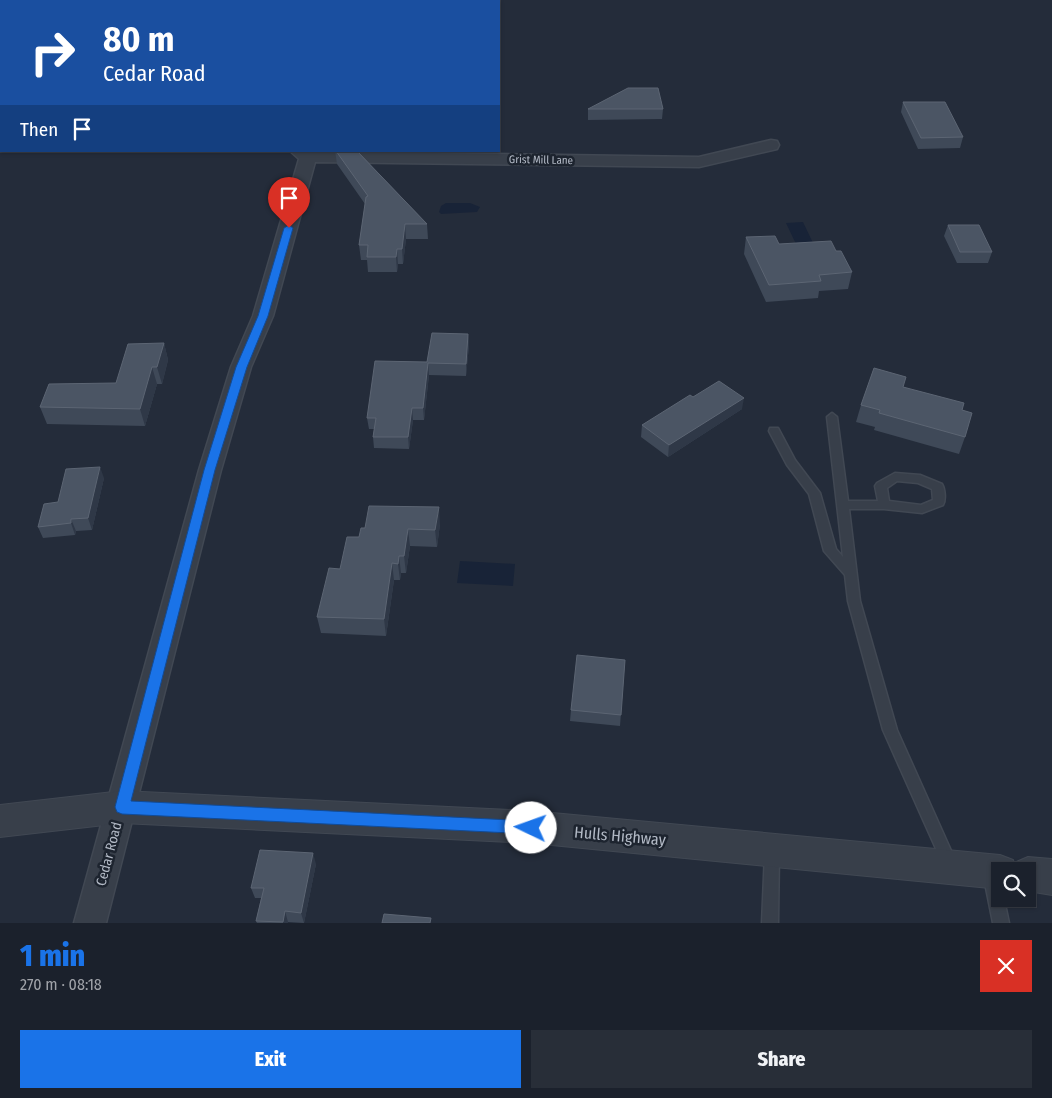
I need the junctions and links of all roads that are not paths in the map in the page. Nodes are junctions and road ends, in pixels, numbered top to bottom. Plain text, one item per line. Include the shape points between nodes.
1 (771, 145) dead end
2 (306, 153) edge
3 (832, 417) dead end
4 (774, 431) dead end
5 (843, 505) junction
6 (884, 505) junction
7 (852, 574) junction
8 (122, 807) junction
9 (0, 821) edge
10 (772, 850) junction
11 (952, 867) junction
12 (991, 871) edge
13 (1036, 875) edge
14 (1052, 876) edge
15 (999, 907) edge
16 (90, 923) edge
17 (770, 923) edge
18 (1001, 923) edge

1 - 2 street, Grist Mill Lane via 699,162
2 - 8 street, Cedar Road via 263,316 241,367 210,470
3 - 5 lane
4 - 7 lane via 791,462 814,493 830,551
5 - 6 lane
5 - 7 lane
6 - 6 lane via 881,486 895,477 920,479 938,487 939,502 922,509
7 - 11 lane via 854,600 890,730
8 - 9 street, Hulls Highway
8 - 10 street, Hulls Highway via 531,828
8 - 16 street, Cedar Road
10 - 11 street, Hulls Highway
10 - 17 lane
11 - 12 street, Hulls Highway
13 - 14 street
15 - 18 lane

